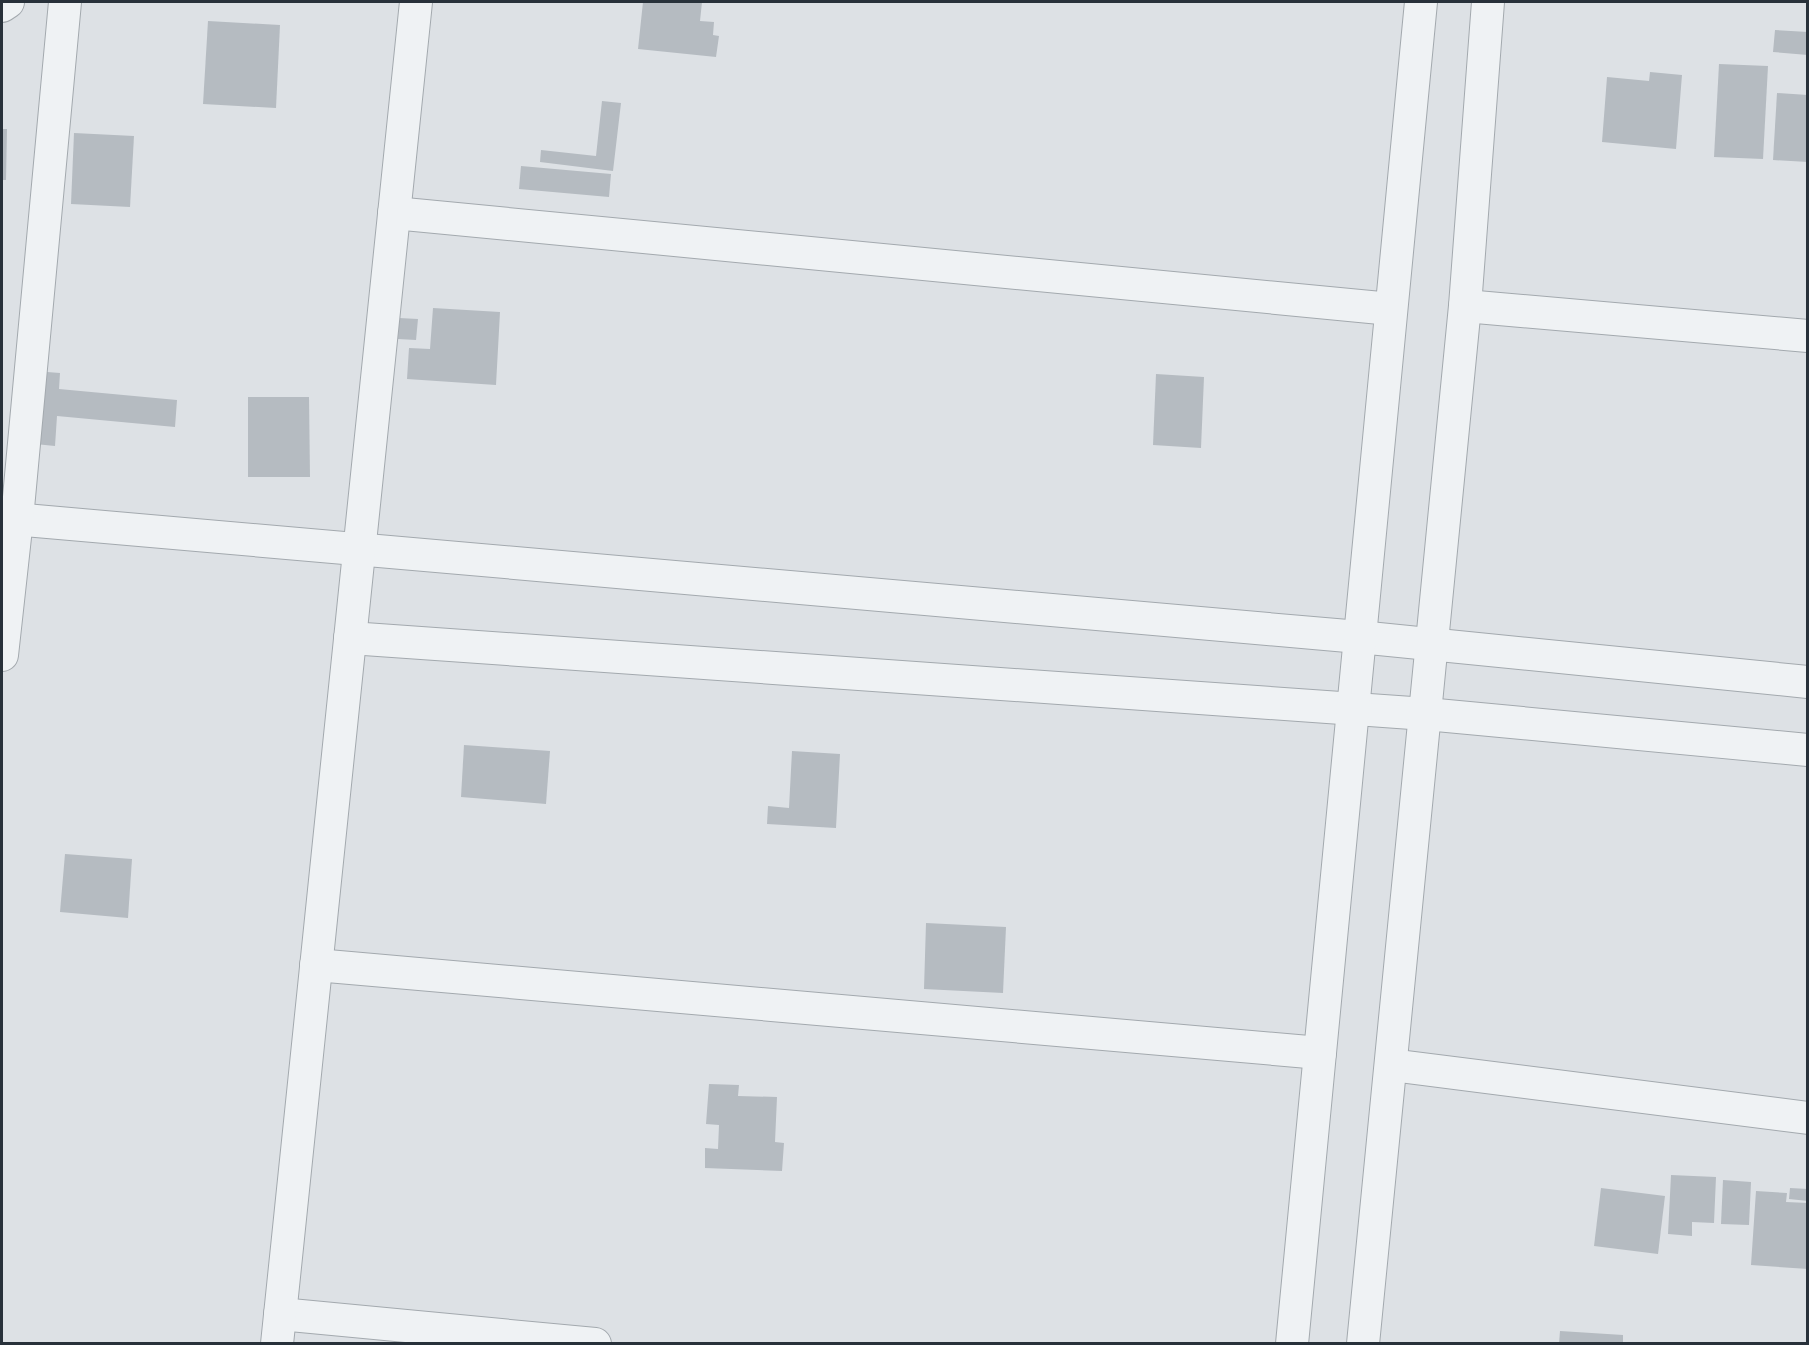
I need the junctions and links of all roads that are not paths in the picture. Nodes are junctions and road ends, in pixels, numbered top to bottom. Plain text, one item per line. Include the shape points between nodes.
1 (8, 2) edge
2 (65, 2) edge
3 (416, 2) edge
4 (1421, 2) edge
5 (1488, 2) edge
6 (2, 6) edge
7 (394, 213) junction
8 (1466, 306) junction
9 (1391, 309) junction
10 (1808, 336) edge
11 (9, 519) edge
12 (359, 549) junction
13 (1359, 637) junction
14 (350, 638) junction
15 (1432, 644) junction
16 (2, 655) edge
17 (1808, 682) edge
18 (1352, 710) junction
19 (1426, 714) junction
20 (1808, 750) edge
21 (316, 965) junction
22 (1320, 1053) junction
23 (1391, 1065) junction
24 (1808, 1118) edge
25 (278, 1329) edge
26 (595, 1344) edge
27 (1292, 1344) edge
28 (1363, 1344) edge

1 - 6 street
2 - 11 street
3 - 7 street
4 - 9 street
5 - 8 street
7 - 9 street
7 - 12 street
8 - 10 street
8 - 15 street
9 - 13 street
11 - 12 street
11 - 16 street
12 - 13 street
12 - 14 street
13 - 15 street
13 - 18 street
14 - 18 street
14 - 21 street
15 - 17 street
15 - 19 street
18 - 19 street
18 - 22 street
19 - 20 street
19 - 23 street
21 - 22 street
21 - 25 street
22 - 27 street
23 - 24 street
23 - 28 street
25 - 26 street

